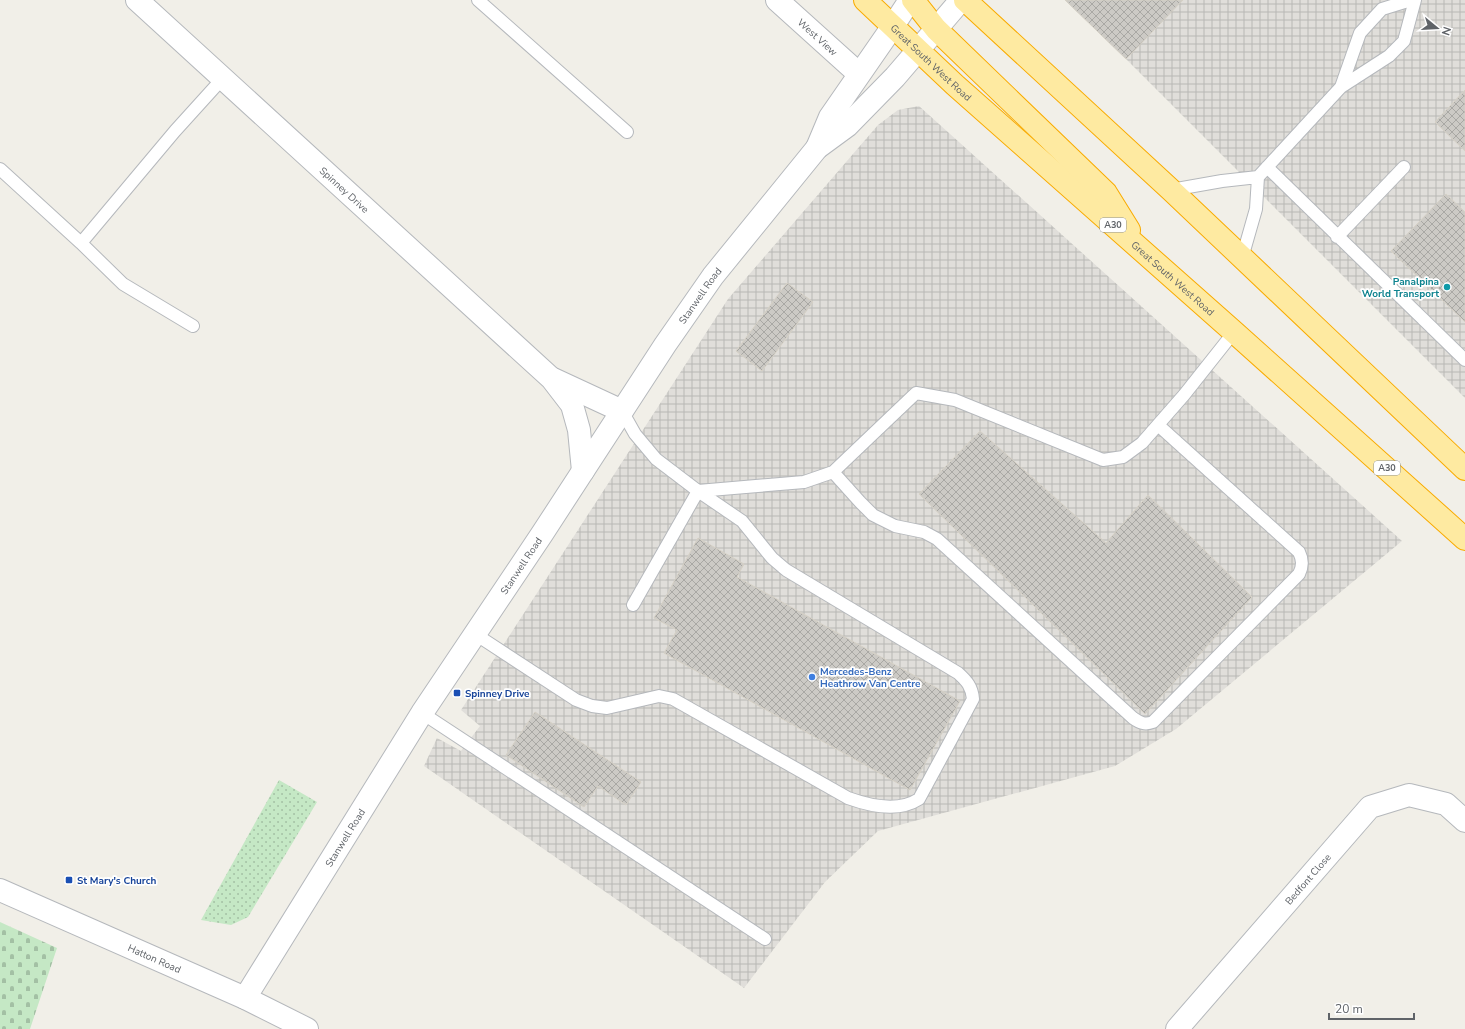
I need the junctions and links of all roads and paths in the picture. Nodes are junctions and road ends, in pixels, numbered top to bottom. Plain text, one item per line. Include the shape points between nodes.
1 (137, 0) edge
2 (478, 0) edge
3 (777, 0) edge
4 (865, 0) edge
5 (910, 0) edge
6 (913, 0) edge
7 (961, 0) edge
8 (965, 0) edge
9 (1411, 0) edge
10 (1415, 0) edge
11 (894, 26) junction
12 (936, 29) junction
13 (918, 49) junction
14 (859, 74) junction
15 (223, 78) junction
16 (1341, 87) junction
17 (627, 132) dead end
18 (817, 148) junction
19 (1267, 167) junction
20 (1404, 168) dead end
21 (0, 169) edge
22 (1258, 177) junction
23 (1171, 190) junction
24 (1337, 237) junction
25 (81, 243) junction
26 (1143, 252) junction
27 (1242, 258) junction
28 (193, 326) dead end
29 (1234, 332) junction
30 (1465, 360) edge
31 (552, 379) junction
32 (622, 411) junction
33 (1158, 425) junction
34 (1465, 469) edge
35 (583, 471) junction
36 (833, 472) junction
37 (698, 491) junction
38 (1465, 539) edge
39 (633, 605) dead end
40 (475, 634) junction
41 (422, 713) junction
42 (1465, 820) edge
43 (0, 890) edge
44 (765, 939) dead end
45 (245, 998) junction
46 (308, 1029) edge
47 (1177, 1029) edge

1 - 15 street, Spinney Drive
2 - 17 lane
3 - 14 street, West View
4 - 11 highway, Great South West Road / A30
5 - 11 street, Stanwell Road
6 - 12 highway
7 - 12 street, Stanwell Road
8 - 23 highway
9 - 16 lane via 1382,9 1360,33
10 - 16 lane via 1404,41 1389,56
11 - 13 highway, Great South West Road / A30
11 - 14 street, Stanwell Road
12 - 13 street, Stanwell Road
12 - 26 highway via 1106,193
13 - 18 street, Stanwell Road via 895,77 847,126
13 - 26 highway, Great South West Road / A30
14 - 18 street, Stanwell Road via 830,117
15 - 25 lane
15 - 31 street, Spinney Drive
16 - 19 lane
18 - 32 street, Stanwell Road via 712,276
19 - 22 lane
19 - 24 lane
20 - 24 lane
21 - 25 lane
22 - 23 lane
22 - 27 lane via 1256,209
23 - 27 highway
24 - 30 lane
25 - 28 lane via 123,284
26 - 29 highway, Great South West Road / A30
27 - 34 highway
29 - 33 lane
29 - 38 highway, Great South West Road / A30
31 - 32 street, Spinney Drive
31 - 35 street, Spinney Drive via 572,405 579,430
32 - 35 street, Stanwell Road
32 - 37 lane via 635,434 656,458
33 - 36 lane via 1142,443 1123,457 1102,460 955,400 916,393
33 - 36 lane via 1298,552 1302,557 1302,569 1154,722 1148,724 1133,718 936,539 924,532 895,526 874,515
35 - 40 street, Stanwell Road
36 - 37 lane via 804,482
37 - 39 lane
37 - 40 lane via 742,520 772,558 786,570 958,673 969,683 973,699 920,799 906,805 883,806 848,798 673,699 659,696 608,708 592,706 576,700
40 - 41 street, Stanwell Road
41 - 44 lane
41 - 45 street, Stanwell Road
42 - 47 street, Bedfont Close via 1446,804 1409,795 1370,807
43 - 45 street, Hatton Road
45 - 46 street, Hatton Road

